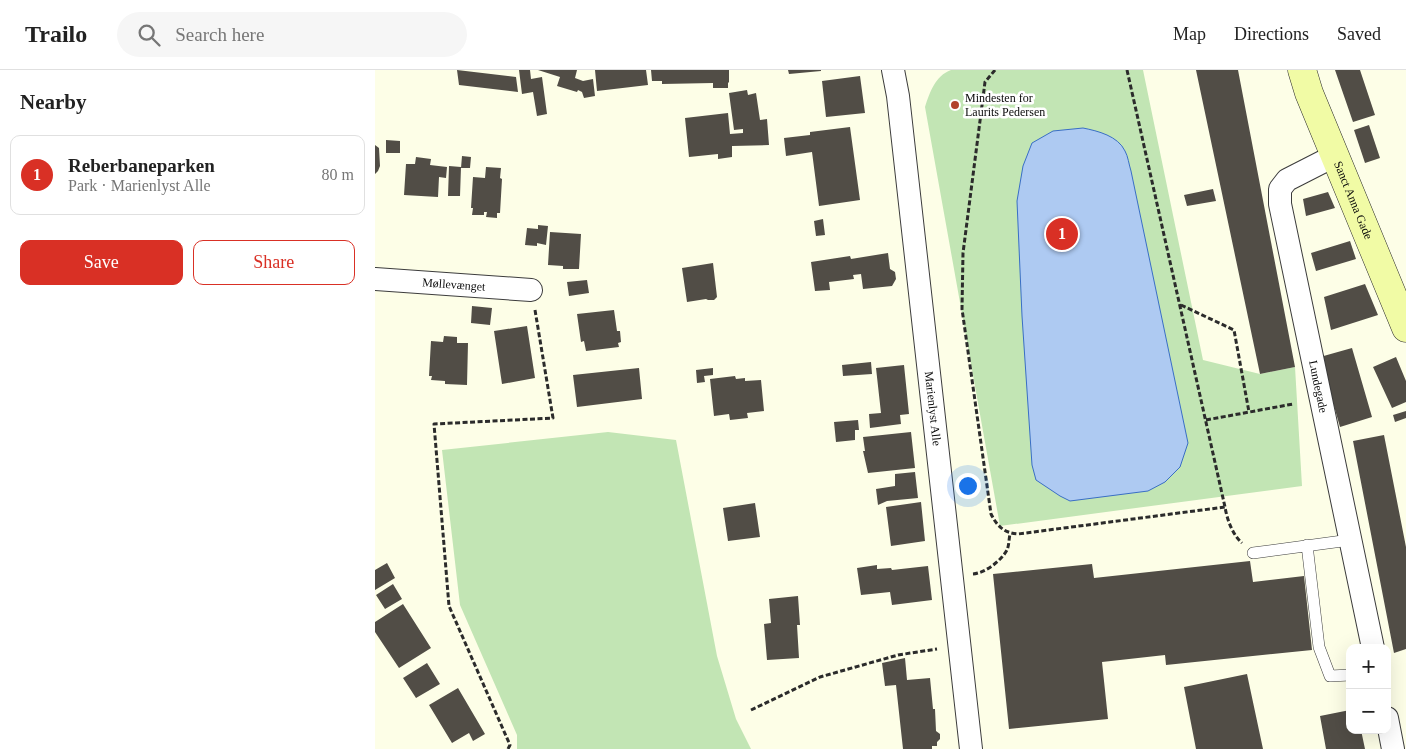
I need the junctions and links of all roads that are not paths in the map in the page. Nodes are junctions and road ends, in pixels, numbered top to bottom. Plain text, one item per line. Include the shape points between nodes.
1 (893, 70) edge
2 (1302, 70) edge
3 (1336, 155) junction
4 (375, 279) edge
5 (531, 290) road end
6 (1406, 328) edge
7 (1350, 540) junction
8 (1307, 546) junction
9 (1253, 553) road end
10 (1372, 644) edge
11 (1346, 675) edge
12 (1390, 734) edge
13 (971, 749) edge
14 (1393, 749) edge

1 - 13 street, Marienlyst Alle
2 - 3 main road, Sanct Anna Gade
3 - 6 main road, Sanct Anna Gade
3 - 7 street, Lundegade via 1287,180 1280,188 1279,204
4 - 5 street, Møllevænget
7 - 8 lane
7 - 10 street, Lundegade
8 - 9 lane
8 - 11 lane via 1319,647 1330,676
12 - 14 street

